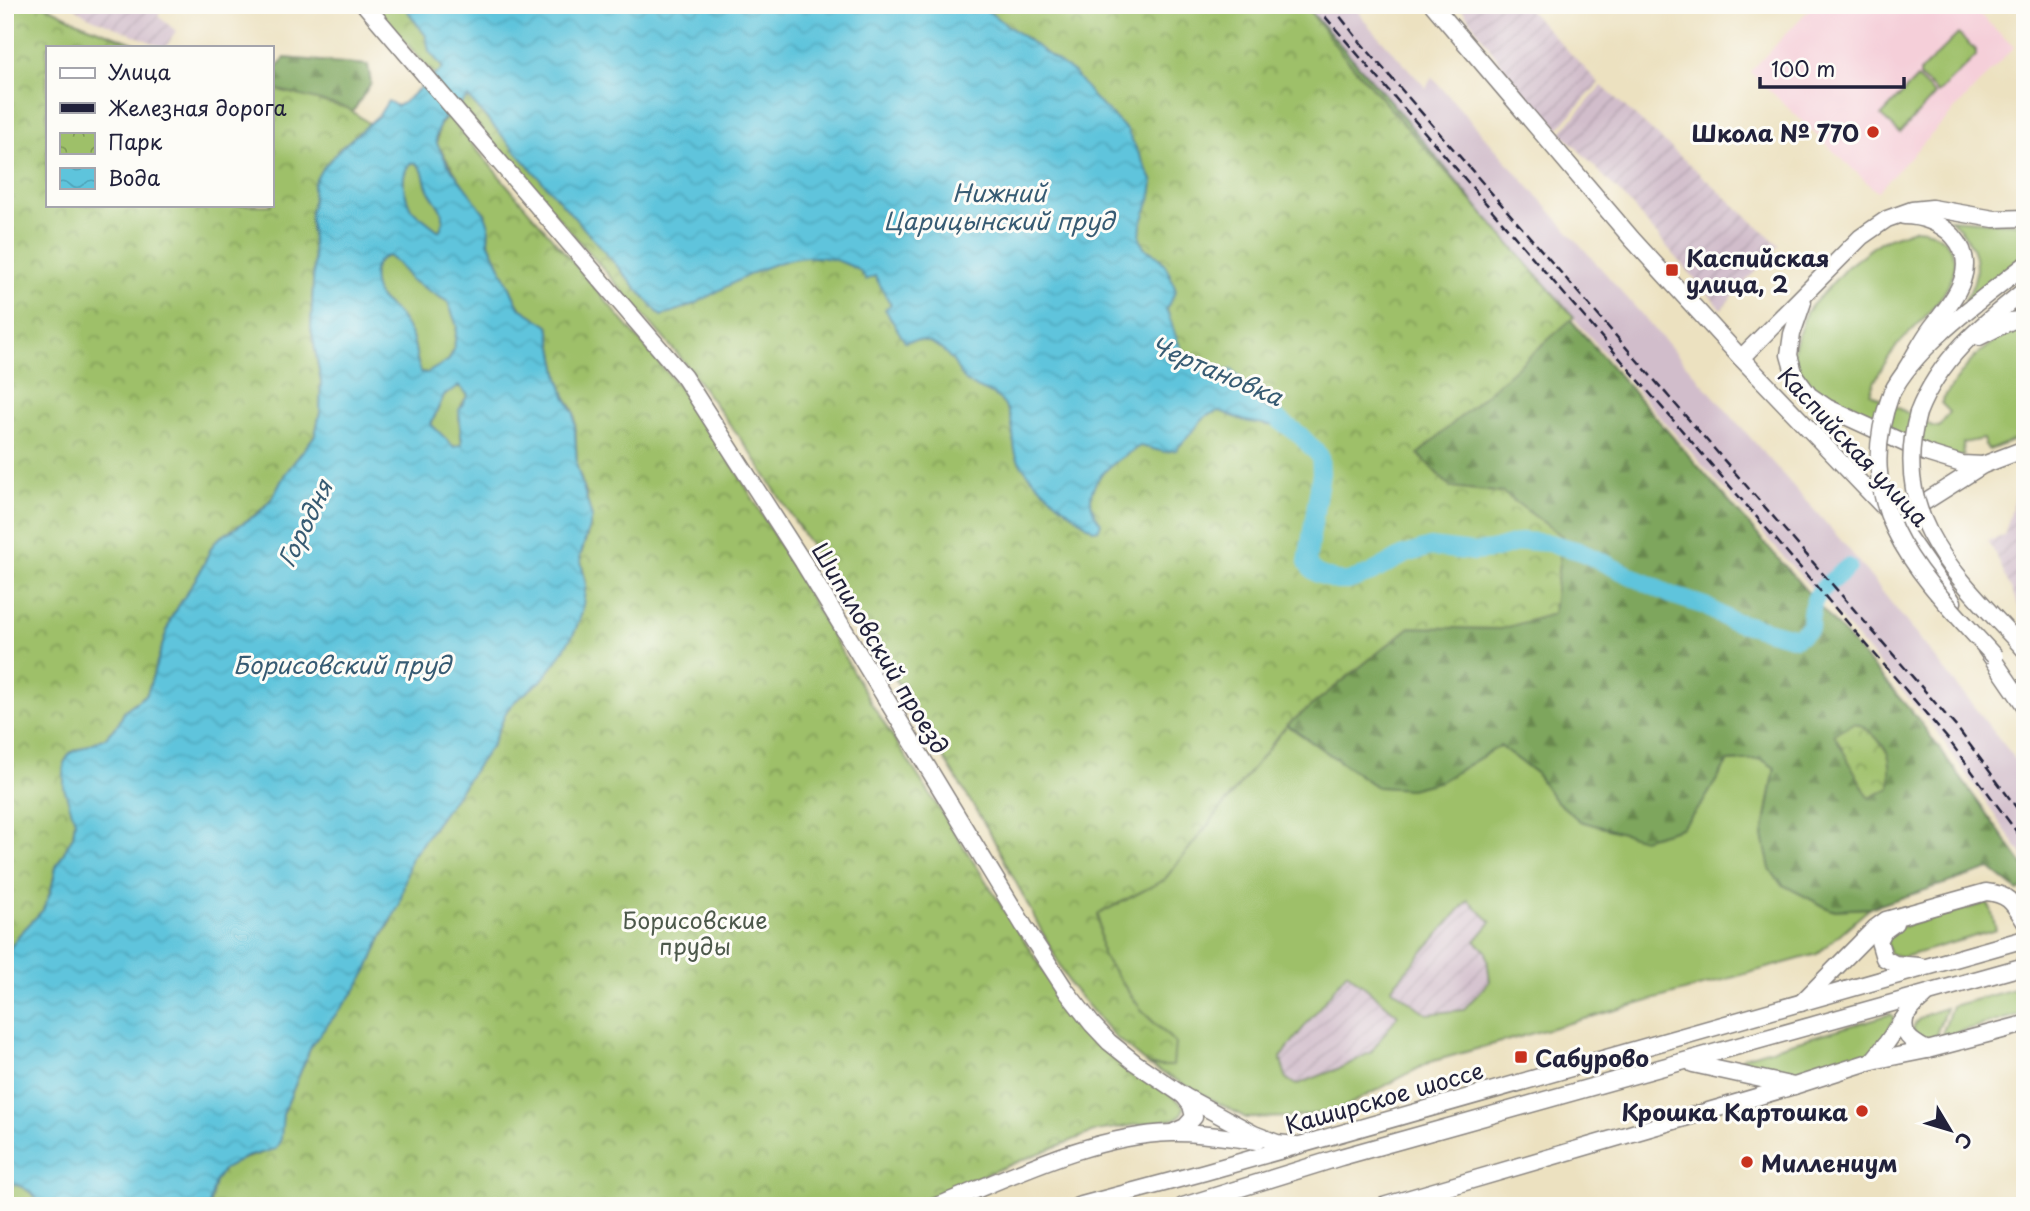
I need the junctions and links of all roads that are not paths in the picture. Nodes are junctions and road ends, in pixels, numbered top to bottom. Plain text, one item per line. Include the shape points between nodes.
1 (365, 5) edge
2 (1424, 5) edge
3 (1433, 5) edge
4 (1894, 216) junction
5 (2025, 218) edge
6 (1628, 234) junction
7 (2025, 265) edge
8 (2025, 290) edge
9 (1805, 296) junction
10 (2025, 319) edge
11 (1951, 356) junction
12 (1741, 358) junction
13 (1906, 369) junction
14 (2025, 449) edge
15 (1983, 465) junction
16 (1896, 520) junction
17 (2025, 650) edge
18 (2025, 688) edge
19 (2025, 706) edge
20 (1904, 916) junction
21 (2025, 922) edge
22 (2025, 939) edge
23 (1932, 967) junction
24 (2022, 967) edge
25 (1932, 991) junction
26 (1800, 1005) junction
27 (1909, 1010) junction
28 (2025, 1024) edge
29 (1927, 1049) junction
30 (1872, 1061) junction
31 (1683, 1063) junction
32 (1727, 1070) junction
33 (1794, 1086) junction
34 (1184, 1096) junction
35 (1730, 1105) junction
36 (1173, 1132) junction
37 (1277, 1143) junction
38 (1296, 1145) junction
39 (937, 1206) edge
40 (1078, 1206) edge
41 (1183, 1206) edge
42 (1383, 1206) edge

1 - 34 main road, Шипиловский проезд via 684,377 1068,992 1109,1042
2 - 6 main road, Каспийская улица
3 - 6 main road, Каспийская улица
4 - 5 main road via 1932,208 1994,219
4 - 9 main road via 1861,237
4 - 13 main road via 1917,217 1947,230 1961,246 1965,264 1962,286
6 - 12 main road, Каспийская улица
7 - 13 main road
8 - 11 main road
9 - 12 main road
9 - 15 main road via 1791,334 1789,355 1795,376 1809,395 1926,453
10 - 11 main road via 1992,329
11 - 17 main road, bridge via 1932,383 1911,446 1916,503 1933,541 1958,575
12 - 16 main road, Каспийская улица
13 - 18 main road, bridge via 1882,421 1877,459 1882,496 1893,527 1929,583
14 - 15 main road
15 - 16 main road
16 - 19 main road, Каспийская улица
20 - 21 main road via 1986,892 2001,893
20 - 23 main road via 1884,931 1879,941 1884,958 1895,964
20 - 26 main road via 1875,928
22 - 23 main road, Каширское шоссе
23 - 26 main road, Каширское шоссе
24 - 25 main road, Каширское шоссе
25 - 27 main road
25 - 31 main road, Каширское шоссе
26 - 38 main road, Каширское шоссе
27 - 29 main road via 1905,1034
27 - 30 main road
28 - 29 main road
29 - 30 main road
30 - 33 main road
31 - 32 main road
31 - 41 main road, Каширское шоссе via 1341,1157
32 - 33 main road
32 - 35 main road via 1736,1086
33 - 35 main road
34 - 36 main road via 1194,1117
34 - 37 main road, Шипиловский проезд
35 - 42 main road
36 - 37 main road
36 - 39 main road via 1078,1151
37 - 38 main road, Шипиловский проезд
38 - 40 main road, Каширское шоссе

